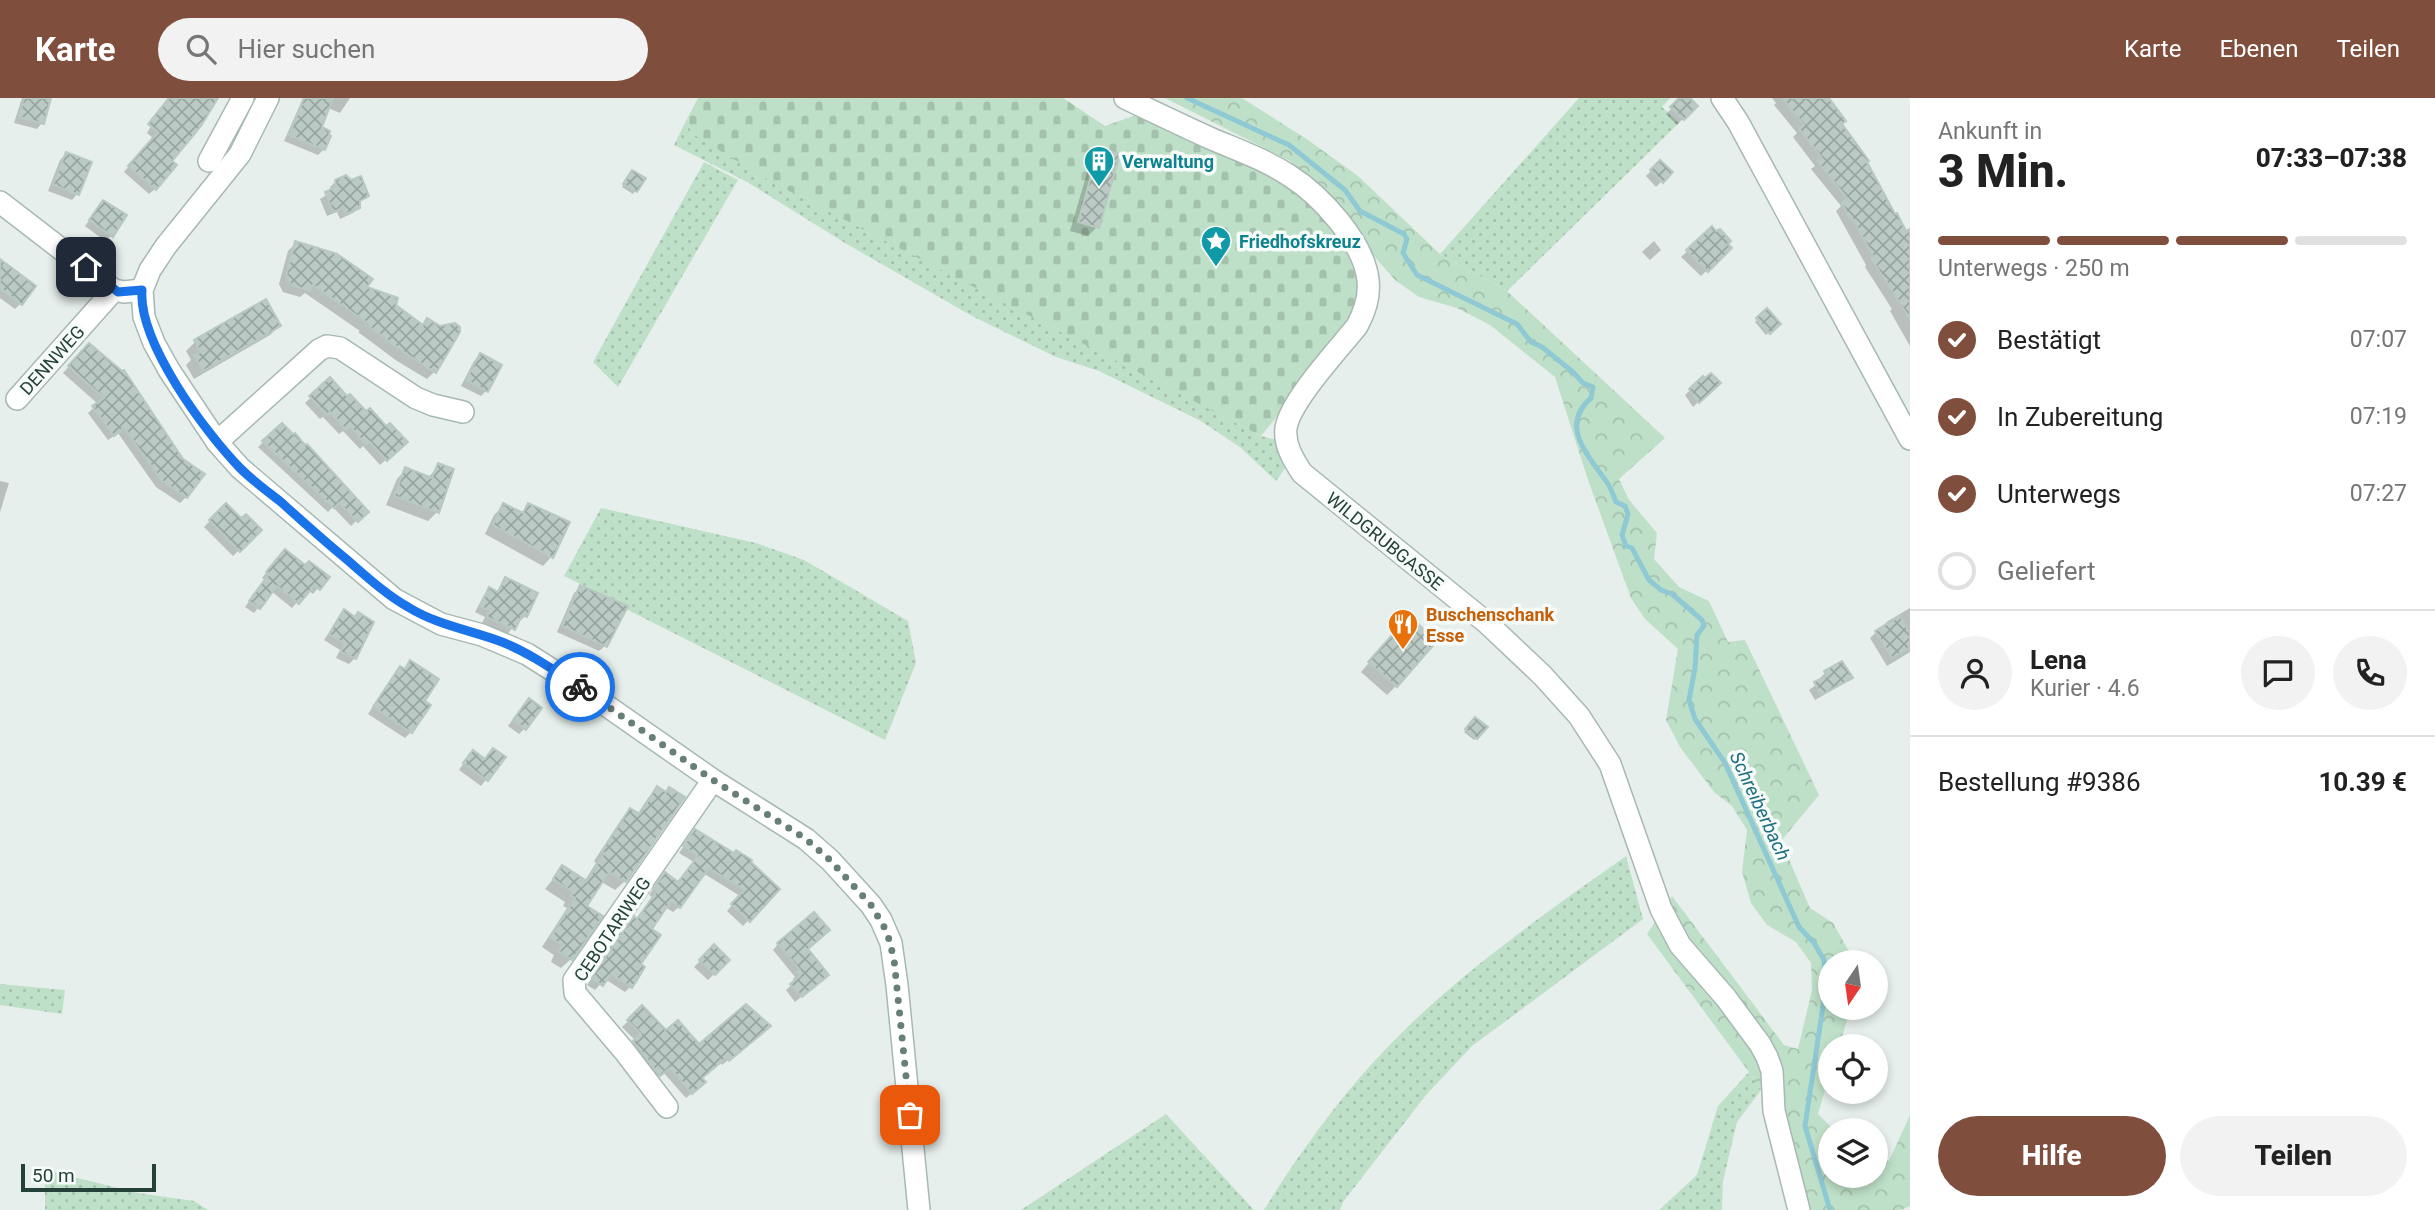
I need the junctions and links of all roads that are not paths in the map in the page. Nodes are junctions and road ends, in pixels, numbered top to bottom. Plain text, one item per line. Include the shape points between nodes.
1 (243, 98) edge
2 (268, 98) edge
3 (1125, 98) edge
4 (1722, 98) edge
5 (209, 161) dead end
6 (0, 202) edge
7 (114, 290) junction
8 (142, 290) junction
9 (17, 399) dead end
10 (463, 412) dead end
11 (1910, 439) edge
12 (217, 442) junction
13 (713, 780) junction
14 (667, 1107) dead end
15 (919, 1210) edge
16 (1799, 1210) edge

1 - 5 street
2 - 8 street via 240,155 166,246
3 - 16 street, WILDGRUBGASSE via 1291,176 1352,239 1368,279 1364,313 1293,408 1286,428 1289,452 1302,472 1487,623 1580,716 1611,764 1661,909 1680,945 1726,998 1767,1057 1774,1111
4 - 11 street
6 - 7 street
7 - 8 street
7 - 9 street, DENNWEG
8 - 12 street via 144,317 154,343
10 - 12 street via 416,398 340,348 327,346
12 - 13 street via 254,481 394,599 442,624 527,654
13 - 14 street, CEBOTARIWEG via 573,985
13 - 15 street via 806,839 871,905 887,932 897,985

